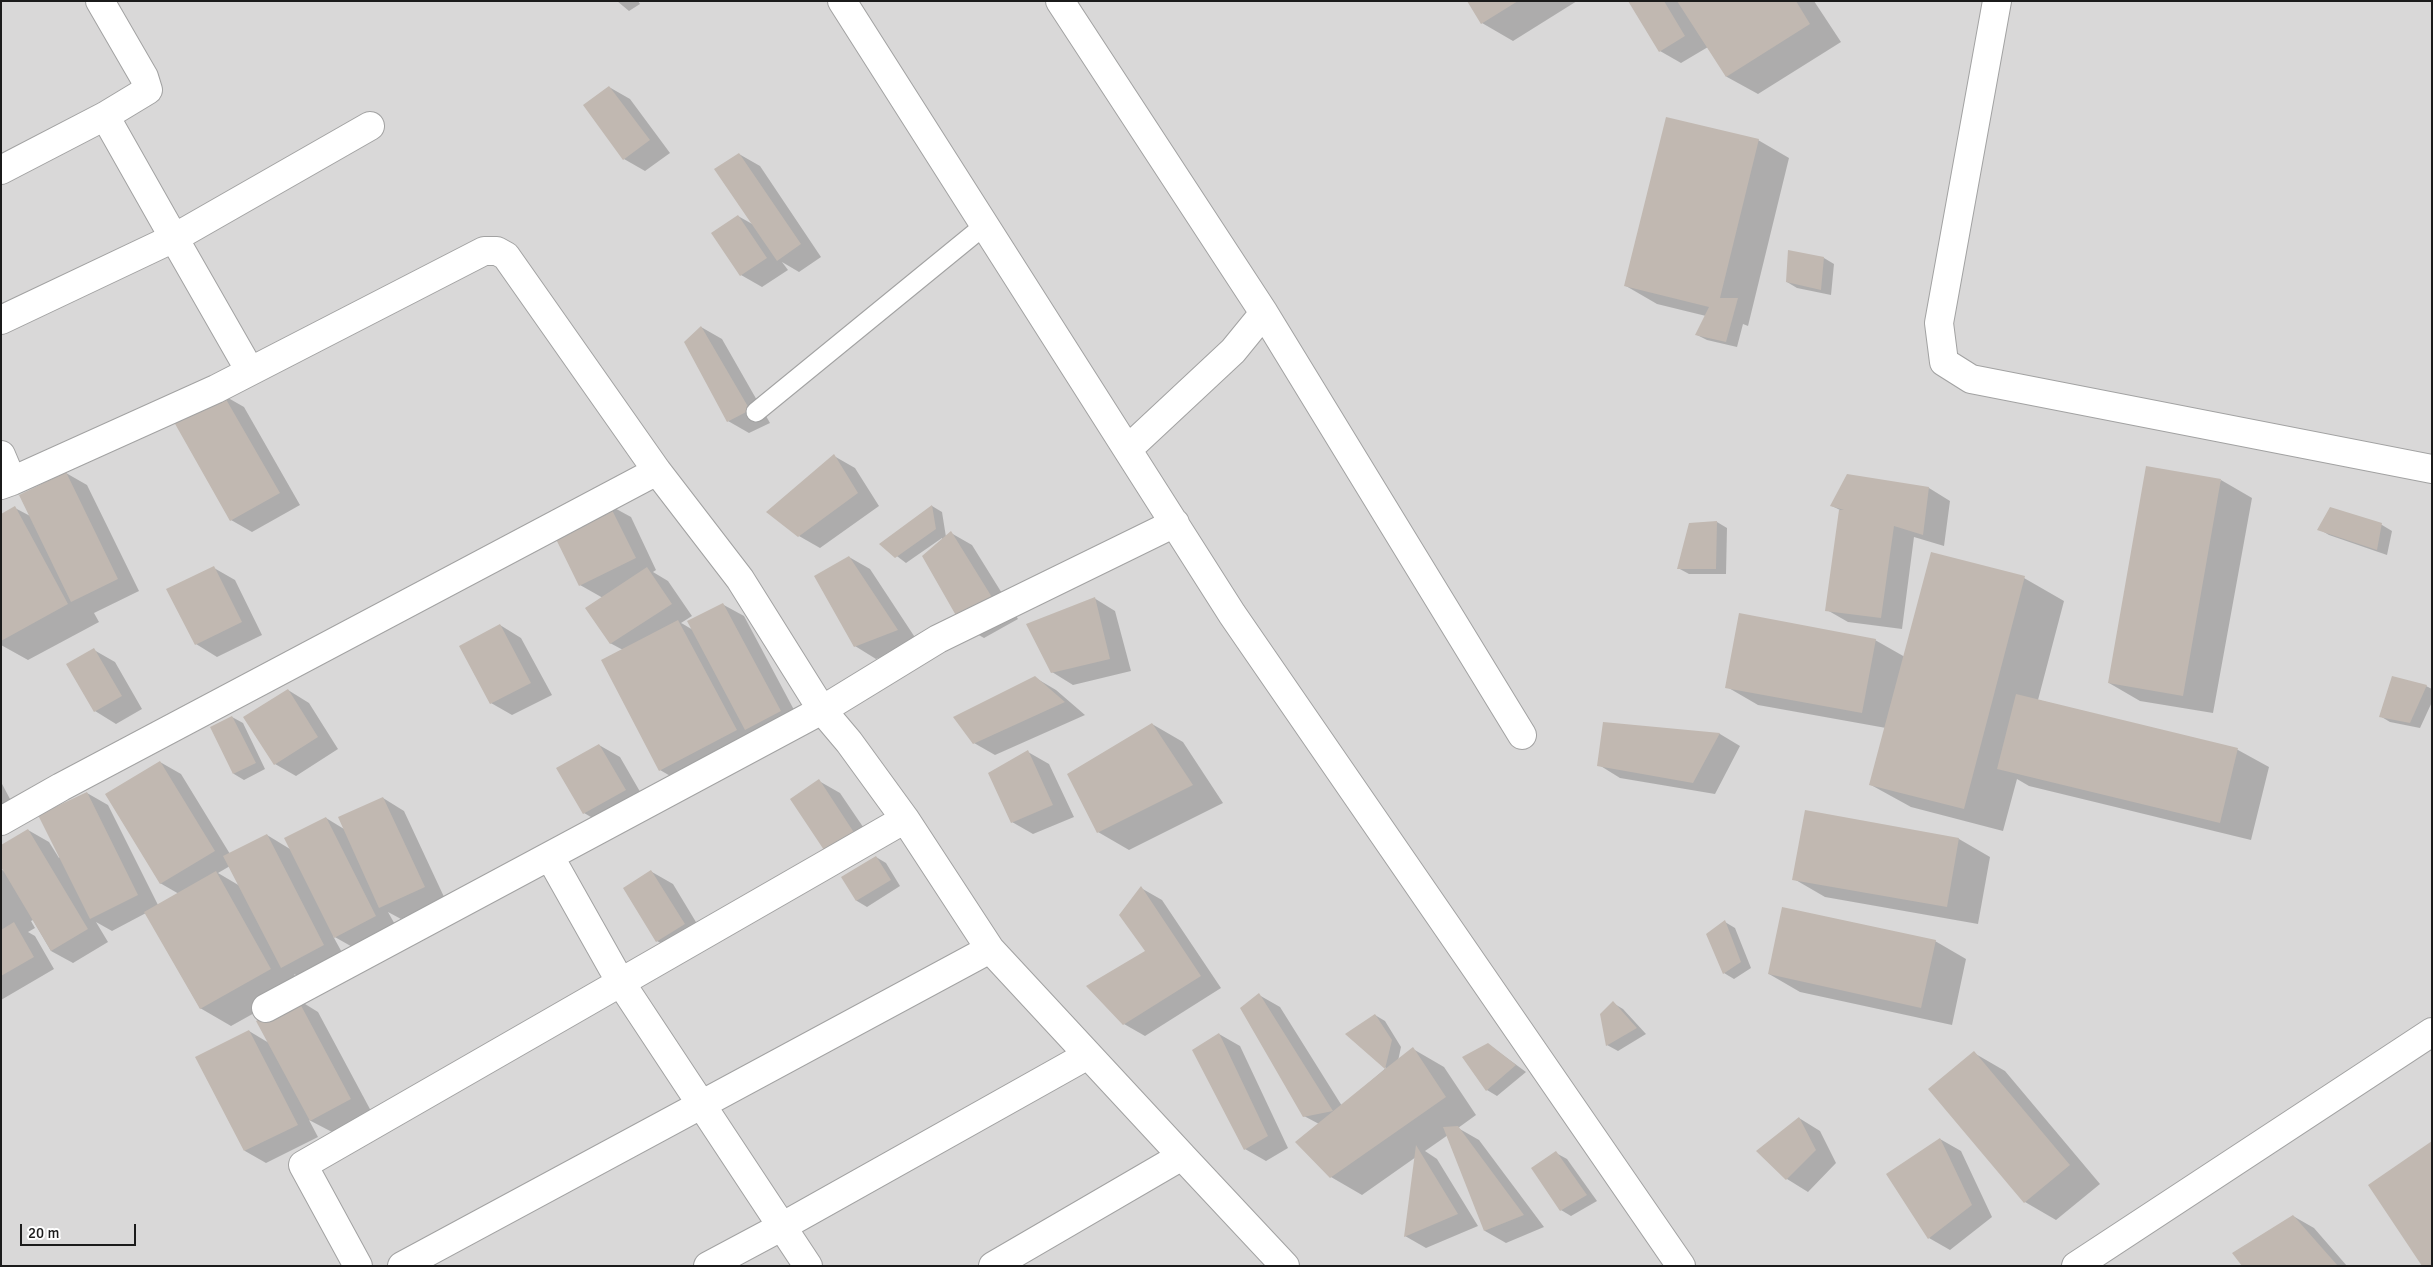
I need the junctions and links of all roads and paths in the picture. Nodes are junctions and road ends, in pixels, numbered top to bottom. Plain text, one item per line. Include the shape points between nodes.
1 (100, 1) edge
2 (842, 1) edge
3 (1060, 1) edge
4 (1997, 1) edge
5 (105, 116) junction
6 (370, 126) dead end
7 (1, 170) edge
8 (985, 225) junction
9 (174, 238) junction
10 (1264, 313) junction
11 (1, 320) edge
12 (250, 372) junction
13 (756, 412) dead end
14 (1128, 449) junction
15 (1, 455) edge
16 (2432, 469) edge
17 (657, 471) junction
18 (6, 483) edge
19 (1175, 522) junction
20 (822, 710) junction
21 (1522, 735) dead end
22 (905, 819) junction
23 (1, 821) edge
24 (550, 857) junction
25 (990, 949) junction
26 (622, 984) junction
27 (266, 1008) dead end
28 (2432, 1032) edge
29 (1088, 1055) junction
30 (702, 1102) junction
31 (1182, 1156) junction
32 (783, 1226) junction
33 (358, 1266) edge
34 (402, 1266) edge
35 (708, 1266) edge
36 (808, 1266) edge
37 (993, 1266) edge
38 (1285, 1266) edge
39 (1681, 1266) edge
40 (2076, 1266) edge

1 - 5 street via 144,77 148,90
2 - 8 street
3 - 10 street
4 - 16 street via 1939,323 1944,362 1971,379
5 - 7 street
5 - 9 street
6 - 9 street
8 - 13 lane
8 - 14 street
9 - 11 street
9 - 12 street
10 - 14 street via 1233,351
10 - 21 street
12 - 17 street via 484,251 497,251 506,256
12 - 18 street
14 - 19 street
15 - 18 street
17 - 20 street via 740,579
17 - 23 street
19 - 20 street via 938,639
19 - 39 street via 1232,614
20 - 22 street
20 - 24 street
22 - 25 street
22 - 26 street
24 - 26 street
24 - 27 street
25 - 29 street
25 - 30 street
26 - 30 street
26 - 33 street via 303,1165
28 - 40 street
29 - 31 street
29 - 32 street
30 - 32 street
30 - 34 street
31 - 37 street
31 - 38 street
32 - 35 street
32 - 36 street

